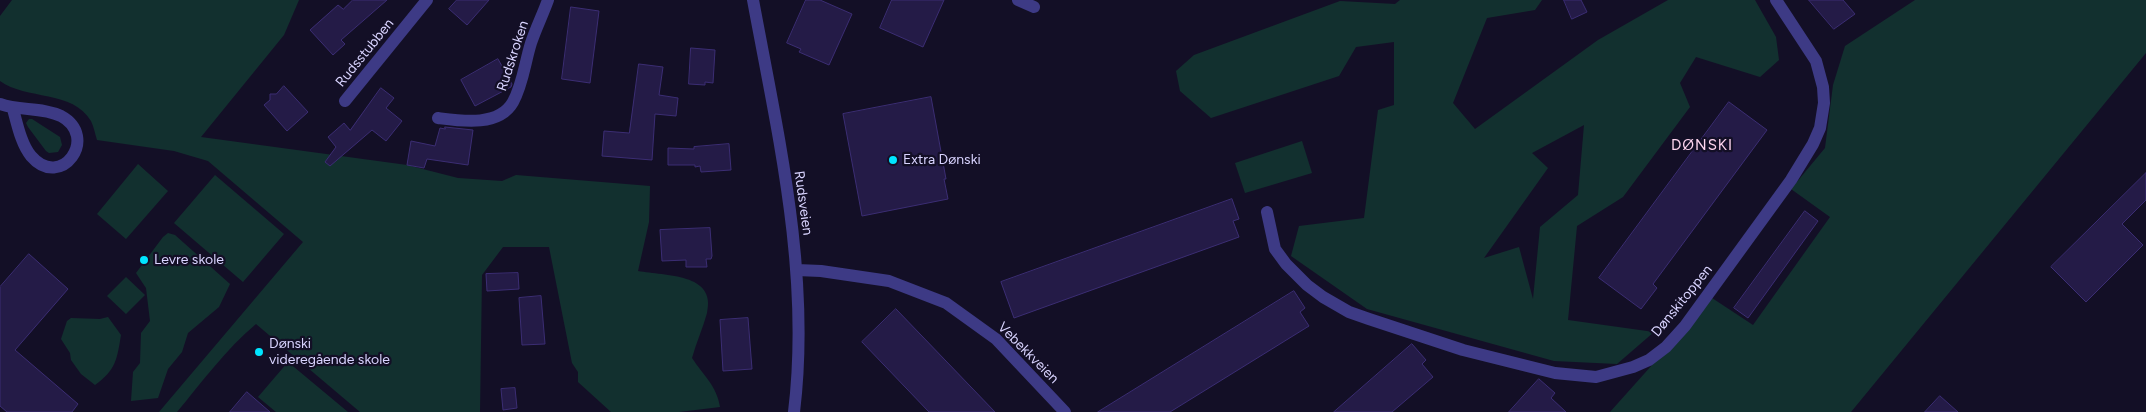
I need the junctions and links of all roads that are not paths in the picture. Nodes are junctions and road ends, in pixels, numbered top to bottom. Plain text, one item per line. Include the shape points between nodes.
1 (427, 0) edge
2 (548, 0) edge
3 (753, 0) edge
4 (1018, 0) edge
5 (1776, 0) edge
6 (1034, 7) dead end
7 (345, 101) dead end
8 (0, 104) edge
9 (13, 109) junction
10 (438, 118) dead end
11 (1267, 212) dead end
12 (797, 270) junction
13 (794, 412) edge
14 (1064, 412) edge

1 - 7 street, Rudsstubben
2 - 10 street, Rudskroken via 512,104 498,116 481,120
3 - 12 street, Rudsveien via 775,117
4 - 6 street
5 - 11 street, Dønskitoppen via 1816,61 1824,103 1820,128 1791,180 1685,326 1666,347 1633,367 1596,377 1555,373 1463,350 1349,312 1307,285 1286,264 1275,249
8 - 9 street
9 - 9 street via 60,116 77,136 74,157 58,167 40,164 30,155
12 - 13 street, Rudsveien via 800,350
12 - 14 street, Vebekkveien via 889,281 946,303 996,338

